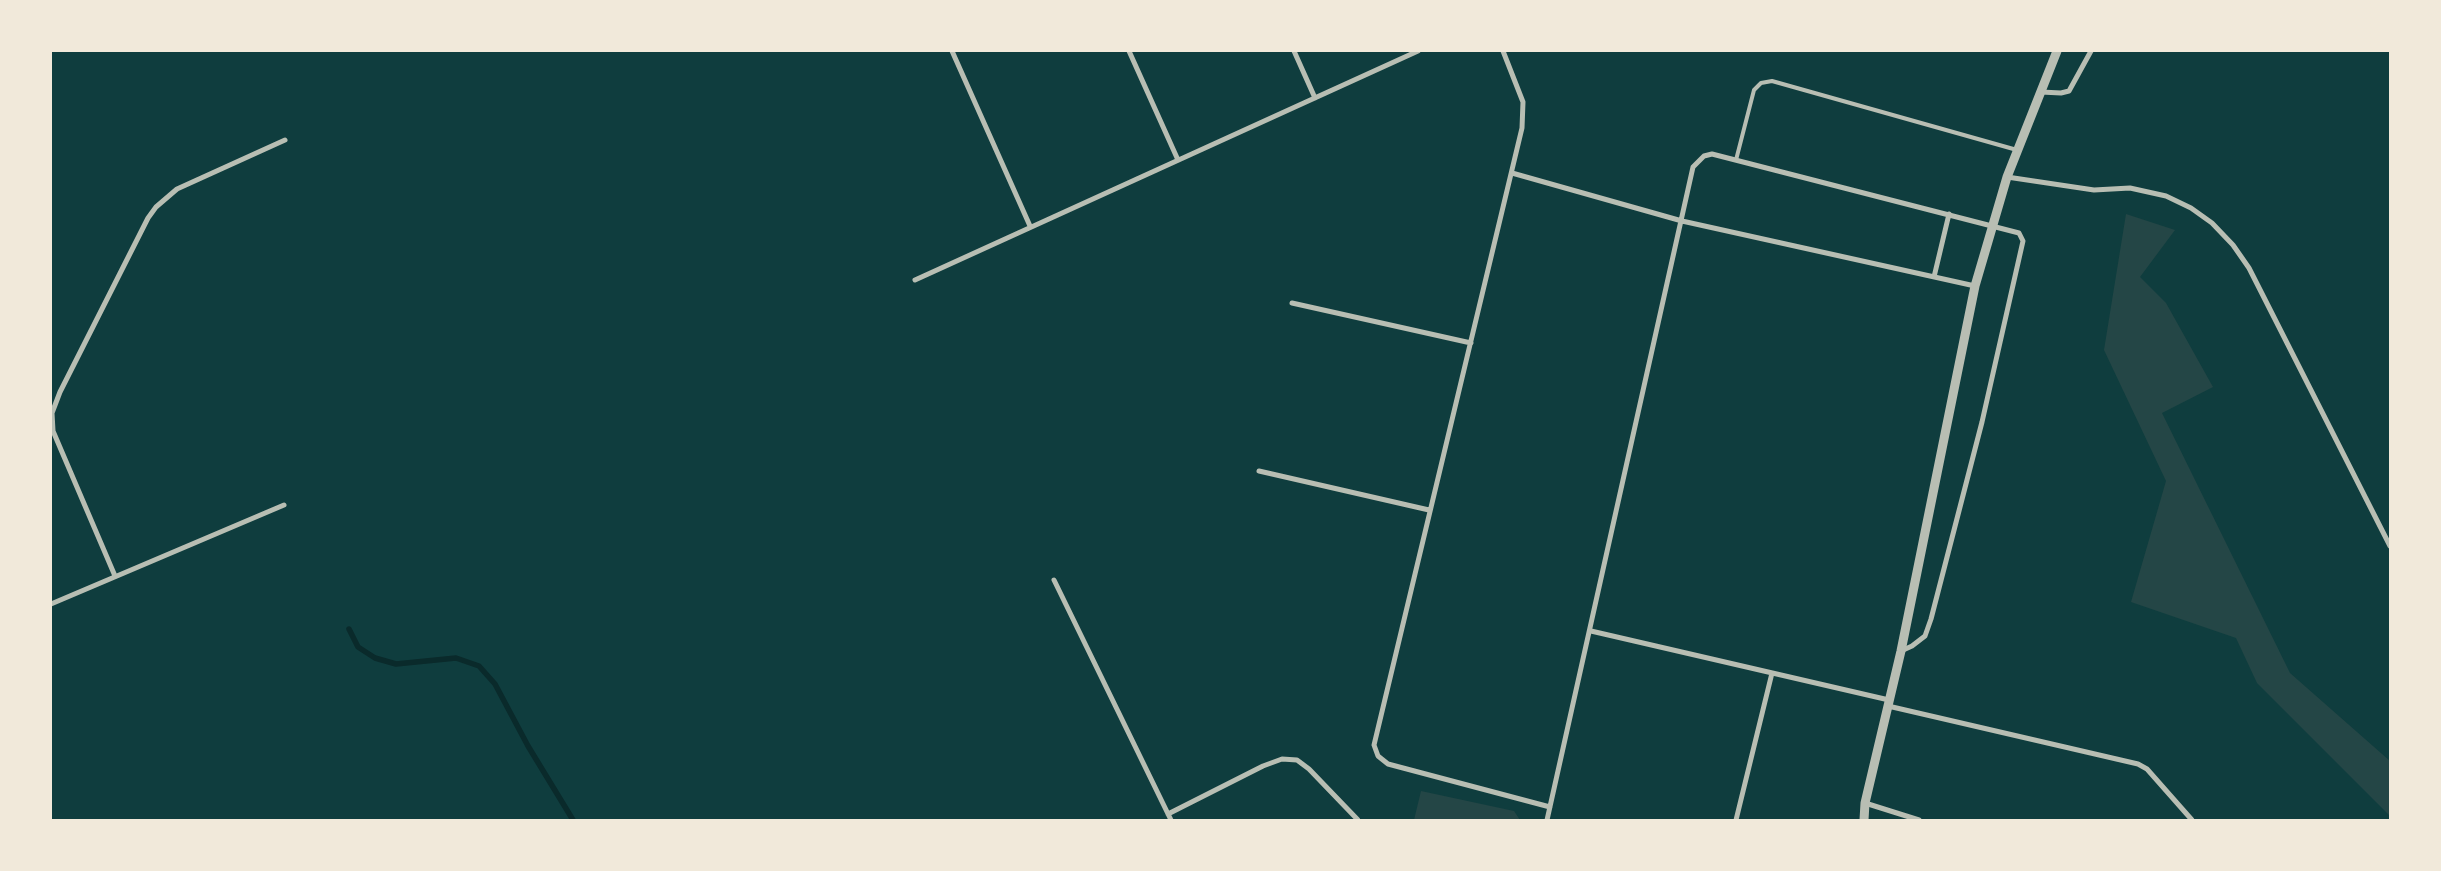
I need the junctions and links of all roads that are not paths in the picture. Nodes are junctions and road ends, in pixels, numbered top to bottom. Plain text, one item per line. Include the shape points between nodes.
1 (952, 51) edge
2 (1129, 51) edge
3 (1294, 51) edge
4 (1418, 51) edge
5 (1503, 51) edge
6 (2057, 51) edge
7 (2091, 51) edge
8 (2040, 92) junction
9 (1315, 98) junction
10 (285, 140) dead end
11 (2017, 150) junction
12 (1178, 160) junction
13 (1736, 160) junction
14 (1512, 173) junction
15 (2007, 177) junction
16 (1949, 214) junction
17 (1682, 221) junction
18 (1030, 226) junction
19 (1992, 226) junction
20 (1934, 277) junction
21 (914, 280) dead end
22 (1975, 286) junction
23 (1292, 303) dead end
24 (1471, 343) junction
25 (1259, 471) dead end
26 (284, 505) dead end
27 (1429, 510) junction
28 (2390, 546) edge
29 (115, 576) junction
30 (1054, 580) dead end
31 (51, 604) edge
32 (1591, 631) junction
33 (1901, 651) junction
34 (1772, 673) junction
35 (1888, 703) junction
36 (1865, 804) junction
37 (1550, 806) junction
38 (1168, 814) junction
39 (1171, 820) edge
40 (1358, 820) edge
41 (1547, 820) edge
42 (1736, 820) edge
43 (1864, 820) edge
44 (1919, 820) edge
45 (2192, 820) edge

1 - 18 street
2 - 12 street
3 - 9 street
4 - 9 street
5 - 14 street via 1523,102 1522,128
6 - 8 street
7 - 8 street via 2069,91
8 - 11 street
9 - 12 street
10 - 29 street via 177,189 156,208 60,392 52,413 53,431
11 - 13 lane via 1772,81 1761,83 1754,90
11 - 15 street
12 - 18 street
13 - 16 street
13 - 17 street via 1712,154 1697,160
14 - 17 street
14 - 24 street
15 - 19 street
15 - 28 street via 2094,190 2130,188 2166,196 2212,223 2233,244 2249,268
16 - 19 street
16 - 20 street
17 - 20 street
17 - 32 street
18 - 21 street
19 - 22 street
19 - 33 street via 2019,233 2022,251 1931,619 1925,636
20 - 22 street
22 - 33 street
23 - 24 street
24 - 27 street
25 - 27 street
26 - 29 street
27 - 37 street via 1374,745 1378,756 1388,764
29 - 31 street
30 - 38 street
32 - 34 street
32 - 37 street
33 - 35 street
34 - 35 street
34 - 42 street
35 - 36 street
35 - 45 street via 2138,764 2147,769
36 - 43 street
36 - 44 street
37 - 41 street
38 - 39 street
38 - 40 street via 1282,759 1297,760 1309,769

